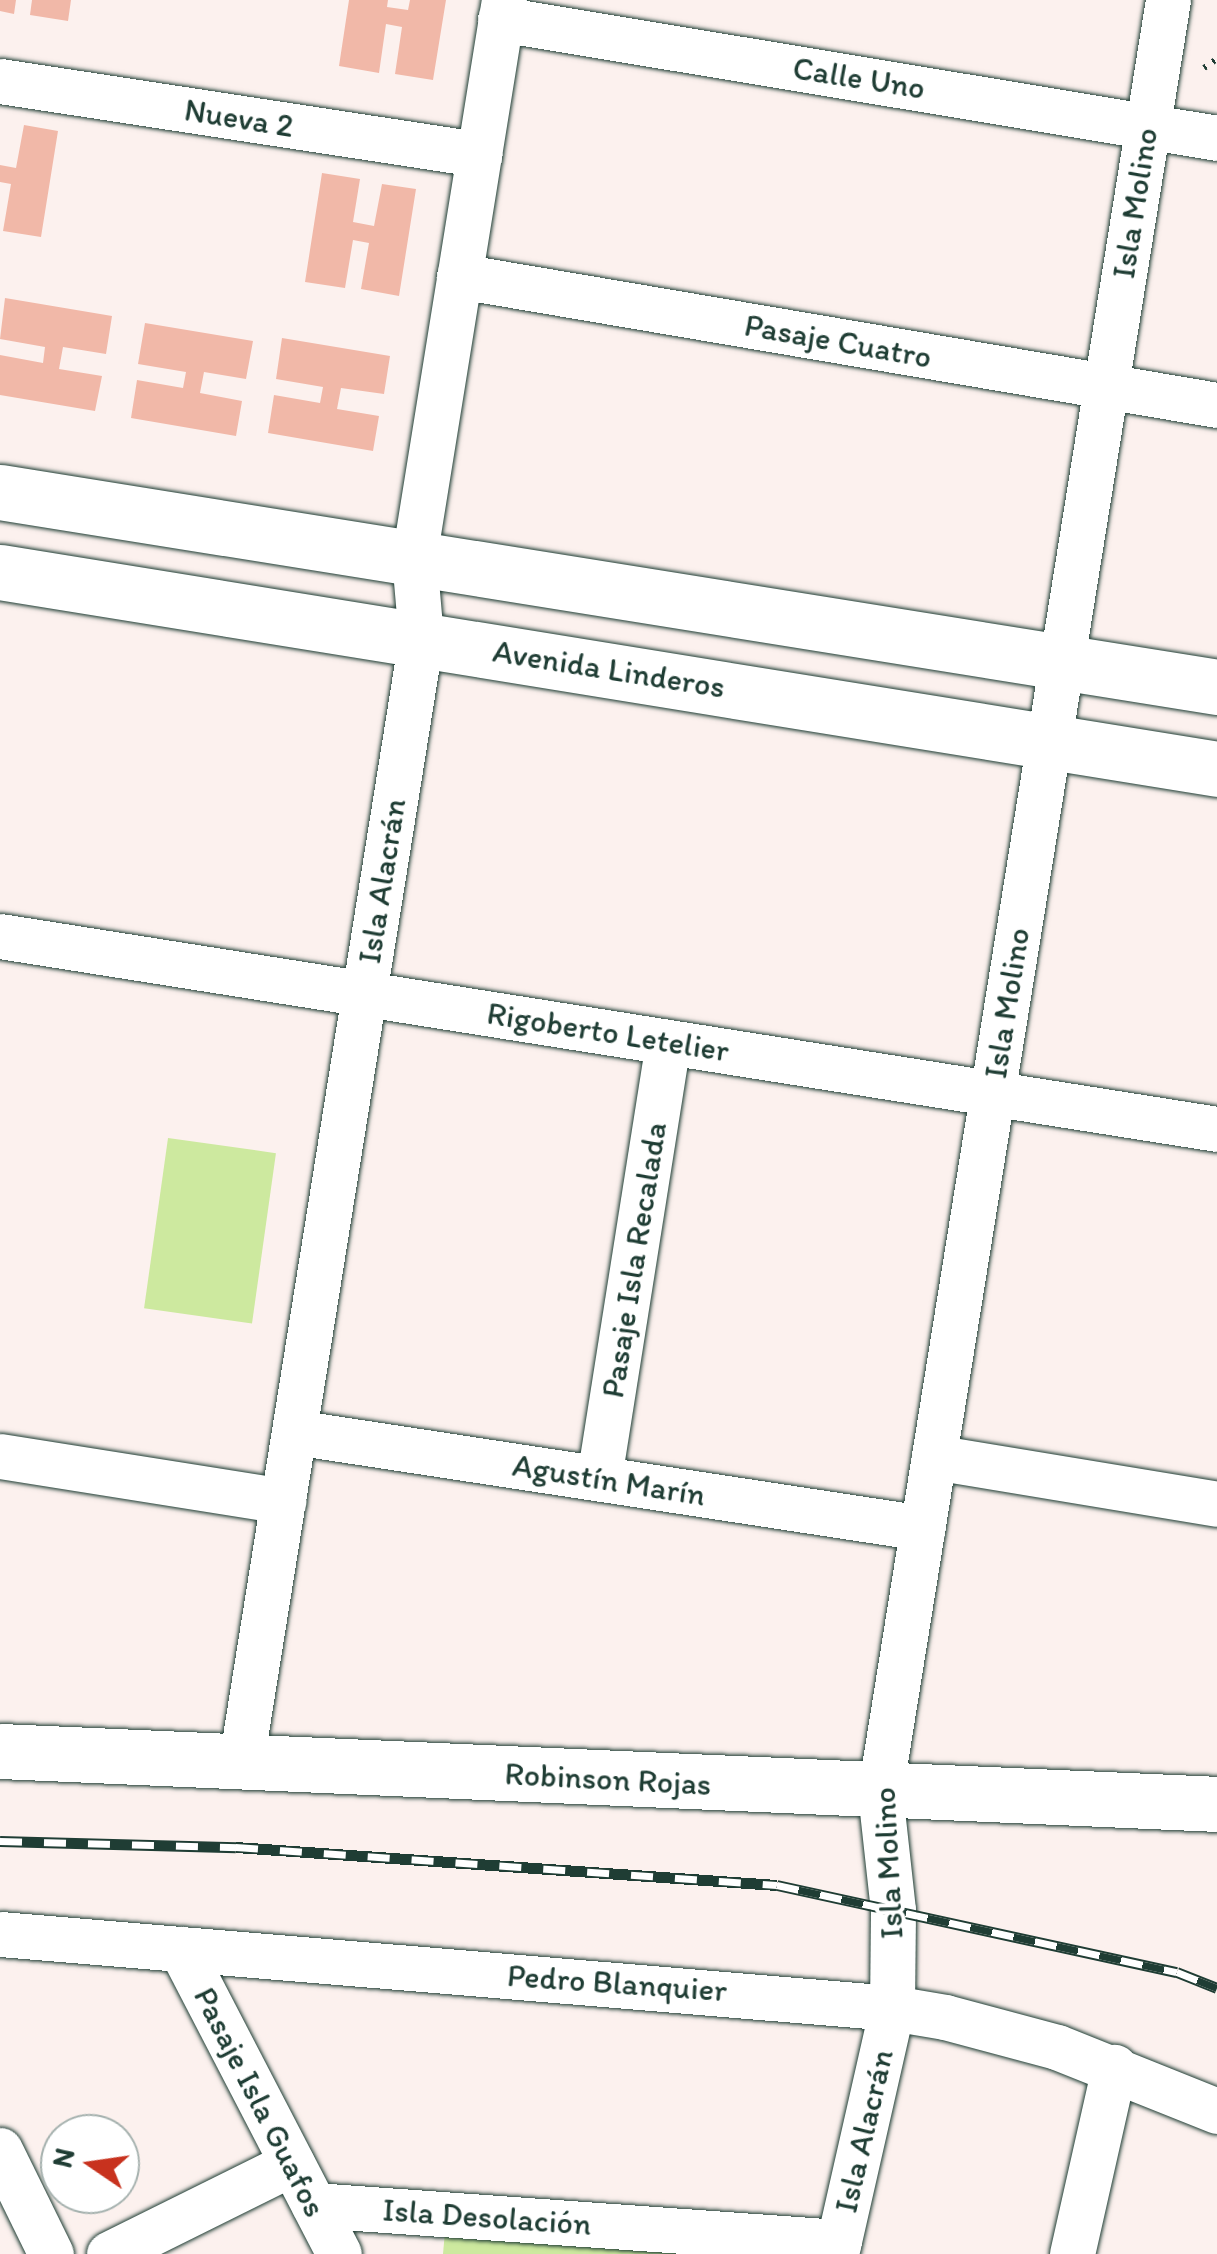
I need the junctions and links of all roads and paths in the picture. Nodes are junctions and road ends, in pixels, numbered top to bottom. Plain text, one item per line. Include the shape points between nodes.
1 (1168, 0) edge
2 (502, 10) edge
3 (1217, 59) edge
4 (1204, 68) dead end
5 (0, 82) edge
6 (1147, 126) junction
7 (1217, 138) edge
8 (479, 154) junction
9 (459, 276) junction
10 (1106, 386) junction
11 (1217, 405) edge
12 (0, 492) edge
13 (414, 558) junction
14 (0, 572) edge
15 (420, 638) junction
16 (1062, 662) junction
17 (1217, 687) edge
18 (1049, 742) junction
19 (1217, 768) edge
20 (0, 936) edge
21 (364, 994) junction
22 (668, 1042) junction
23 (992, 1093) junction
24 (1217, 1128) edge
25 (294, 1432) junction
26 (0, 1456) edge
27 (934, 1457) junction
28 (600, 1478) junction
29 (283, 1500) junction
30 (1217, 1504) edge
31 (923, 1528) junction
32 (0, 1751) edge
33 (242, 1762) junction
34 (880, 1792) junction
35 (1217, 1804) edge
36 (0, 1934) edge
37 (182, 1949) junction
38 (892, 2008) junction
39 (1114, 2067) junction
40 (1217, 2111) edge
41 (0, 2150) edge
42 (292, 2162) junction
43 (314, 2205) junction
44 (838, 2248) edge
45 (52, 2254) edge
46 (109, 2254) edge
47 (339, 2254) edge
48 (1072, 2254) edge

1 - 6 street, Isla Molino
2 - 6 street, Calle Uno
2 - 8 street, Isla Alacrán
3 - 4 path
5 - 8 street, Nueva 2
6 - 7 street, Calle Uno
6 - 10 street, Isla Molino
8 - 9 street, Isla Alacrán
9 - 10 street, Pasaje Cuatro
9 - 13 street, Isla Alacrán
10 - 11 street, Pasaje Cuatro
10 - 16 street, Isla Molino
12 - 13 street
13 - 15 street, Isla Alacrán
13 - 16 street
14 - 15 street, Avenida Linderos
15 - 18 street, Avenida Linderos
15 - 21 street, Isla Alacrán
16 - 17 street
16 - 18 street, Isla Molino
18 - 19 street, Avenida Linderos
18 - 23 street, Isla Molino
20 - 21 street, Rigoberto Letelier
21 - 22 street, Rigoberto Letelier
21 - 25 street, Isla Alacrán
22 - 23 street, Rigoberto Letelier
22 - 28 street, Pasaje Isla Recalada
23 - 24 street, Rigoberto Letelier
23 - 27 street, Isla Molino
25 - 28 street, Agustín Marín
25 - 29 street, Isla Alacrán
26 - 29 street
27 - 30 street
27 - 31 street, Isla Molino
28 - 31 street, Agustín Marín
29 - 33 street, Isla Alacrán
31 - 34 street, Isla Molino
32 - 33 street, Robinson Rojas
33 - 34 street, Robinson Rojas
34 - 35 street, Robinson Rojas
34 - 38 street, Isla Molino via 893,1910
36 - 37 street, Pedro Blanquier
37 - 38 street, Pedro Blanquier
37 - 42 street, Pasaje Isla Guafos
38 - 39 street, Pedro Blanquier
38 - 44 street, Isla Alacrán
39 - 40 street, Pedro Blanquier
39 - 48 street
41 - 45 street
42 - 43 street, Pasaje Isla Guafos
42 - 46 street
43 - 44 street, Isla Desolación
43 - 47 street, Pasaje Isla Guafos

